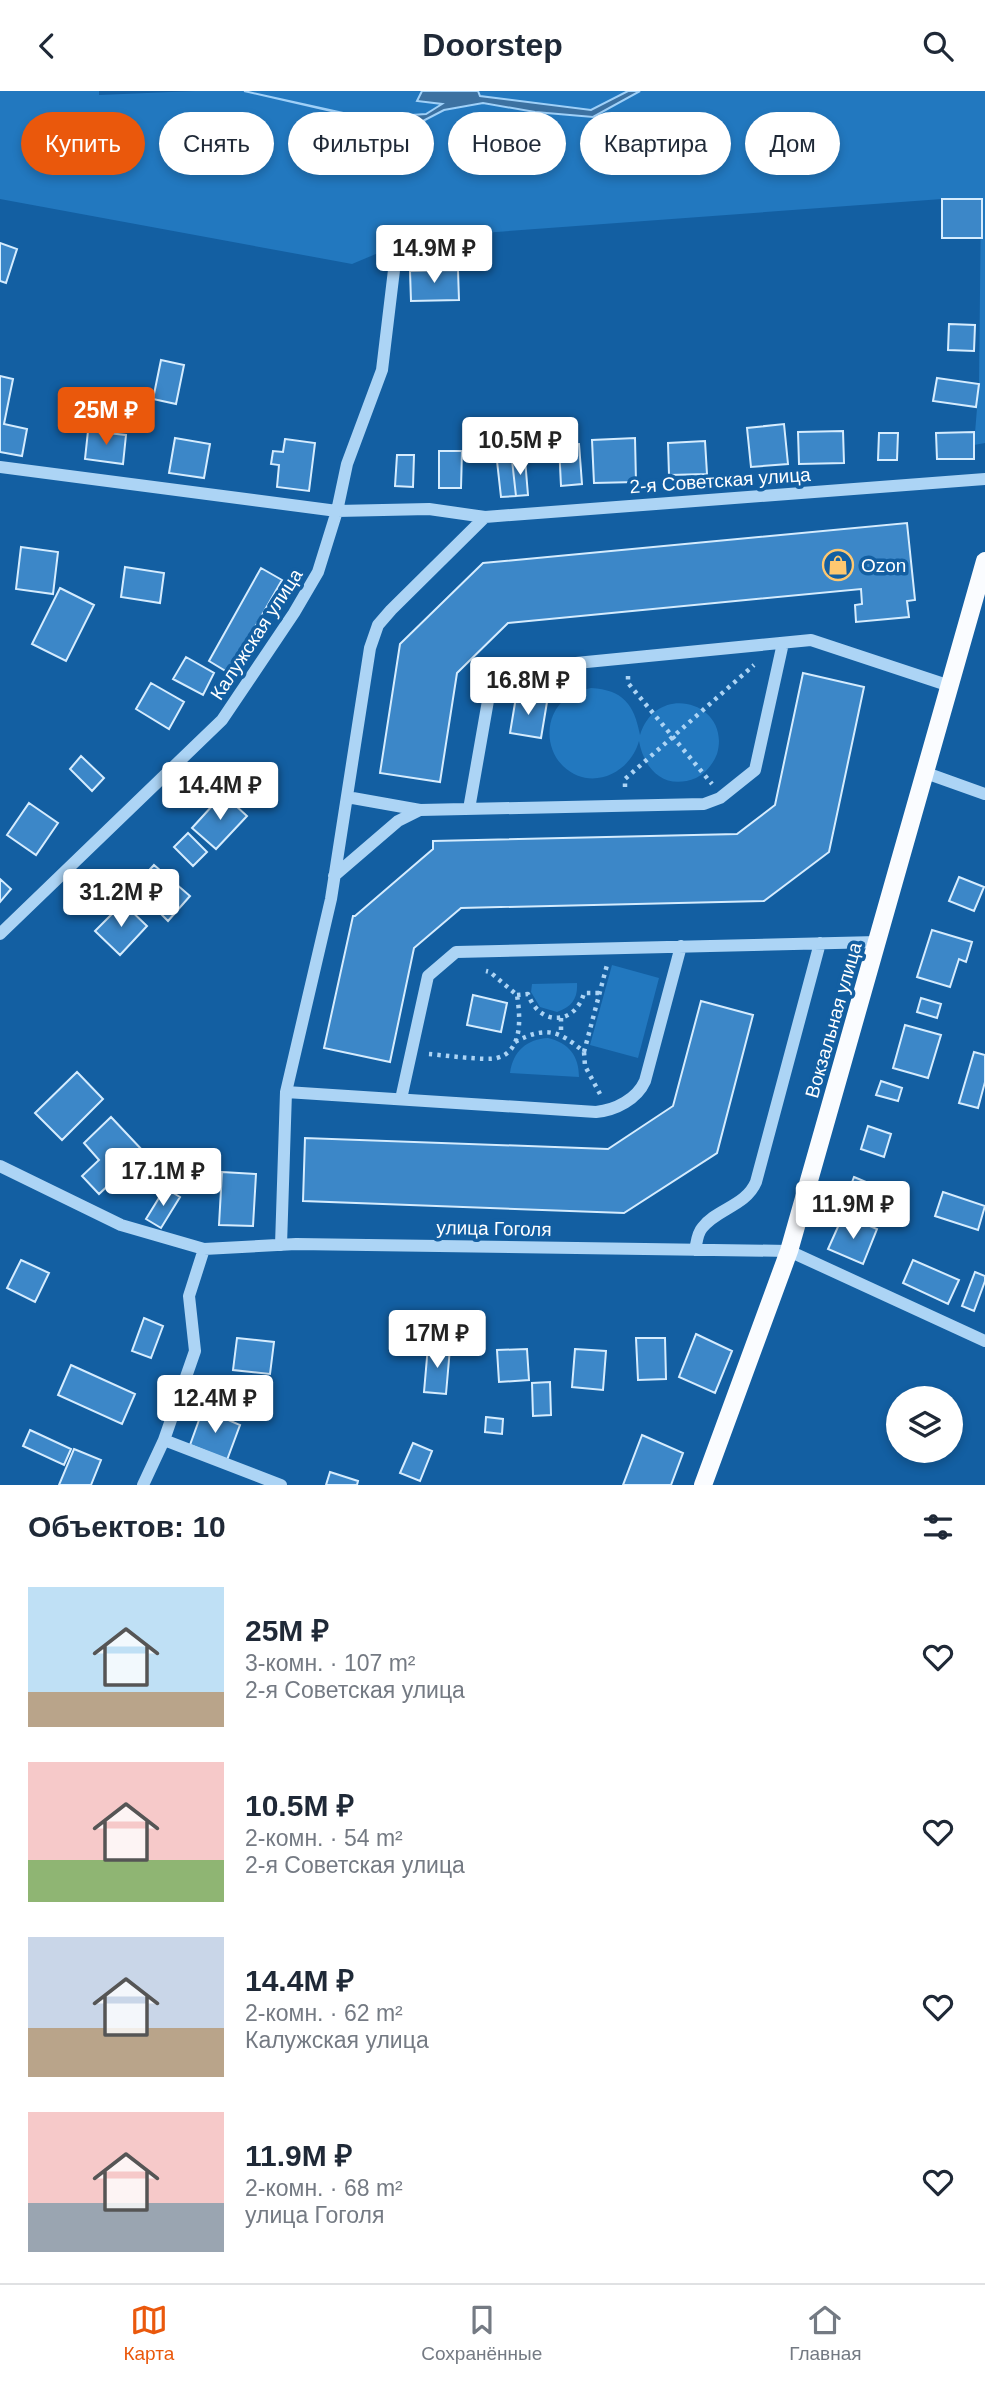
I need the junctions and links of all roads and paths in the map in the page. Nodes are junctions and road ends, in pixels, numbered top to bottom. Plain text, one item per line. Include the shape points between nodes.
1 (394, 270) dead end
2 (0, 467) edge
3 (985, 479) edge
4 (337, 511) junction
5 (485, 517) junction
6 (985, 561) edge
7 (781, 643) junction
8 (626, 658) junction
9 (950, 686) junction
10 (673, 737) junction
11 (926, 773) junction
12 (985, 795) edge
13 (723, 796) junction
14 (347, 797) junction
15 (626, 805) junction
16 (469, 809) junction
17 (421, 810) junction
18 (334, 876) junction
19 (0, 934) edge
20 (877, 942) junction
21 (820, 943) junction
22 (681, 946) junction
23 (611, 947) junction
24 (477, 971) dead end
25 (599, 993) junction
26 (517, 995) junction
27 (561, 1018) junction
28 (561, 1035) junction
29 (515, 1042) junction
30 (584, 1052) junction
31 (411, 1053) junction
32 (286, 1092) junction
33 (401, 1100) junction
34 (608, 1111) junction
35 (0, 1166) edge
36 (281, 1245) junction
37 (204, 1249) junction
38 (695, 1249) junction
39 (789, 1251) junction
40 (985, 1341) edge
41 (164, 1440) junction
42 (143, 1485) edge
43 (281, 1485) edge
44 (703, 1485) edge

1 - 4 street, Калужская улица via 383,370 347,464
2 - 4 street, 2-я Советская улица
3 - 5 street, 2-я Советская улица
4 - 5 street, 2-я Советская улица via 429,509
4 - 19 street, Калужская улица via 318,572 222,720
5 - 14 street via 378,625 370,648
6 - 9 main road, Вокзальная улица
7 - 8 street
7 - 9 street via 811,640
7 - 10 path
7 - 13 street via 755,771
8 - 10 path via 628,683
8 - 16 street via 523,667 507,675 489,695 485,707
9 - 11 main road, Вокзальная улица
10 - 13 path
10 - 15 path via 625,779
11 - 12 street
11 - 20 main road, Вокзальная улица
13 - 15 street via 704,804
14 - 17 street
14 - 18 street
15 - 16 street
16 - 17 street
17 - 18 street via 398,821
18 - 32 street
20 - 21 street
20 - 39 main road, Вокзальная улица
21 - 22 street
21 - 38 street via 756,1182 744,1199 703,1227
22 - 23 street
22 - 34 street via 642,1089
23 - 25 path
23 - 31 street via 456,952 428,976
24 - 26 path via 490,972
25 - 27 path via 584,993 577,1010
25 - 30 path
26 - 27 path via 528,994 541,1013
26 - 29 path via 521,1021
27 - 28 path
28 - 29 path via 533,1033
28 - 30 path
29 - 31 path via 497,1058
30 - 34 path via 585,1066
31 - 33 street
32 - 33 street
32 - 36 street
33 - 34 street
35 - 37 street, улица Гоголя via 121,1226
36 - 37 street, улица Гоголя
36 - 38 street, улица Гоголя
37 - 41 street via 189,1296 195,1351
38 - 39 street, улица Гоголя
39 - 40 street, улица Гоголя
39 - 44 main road, Вокзальная улица
41 - 42 street
41 - 43 street

